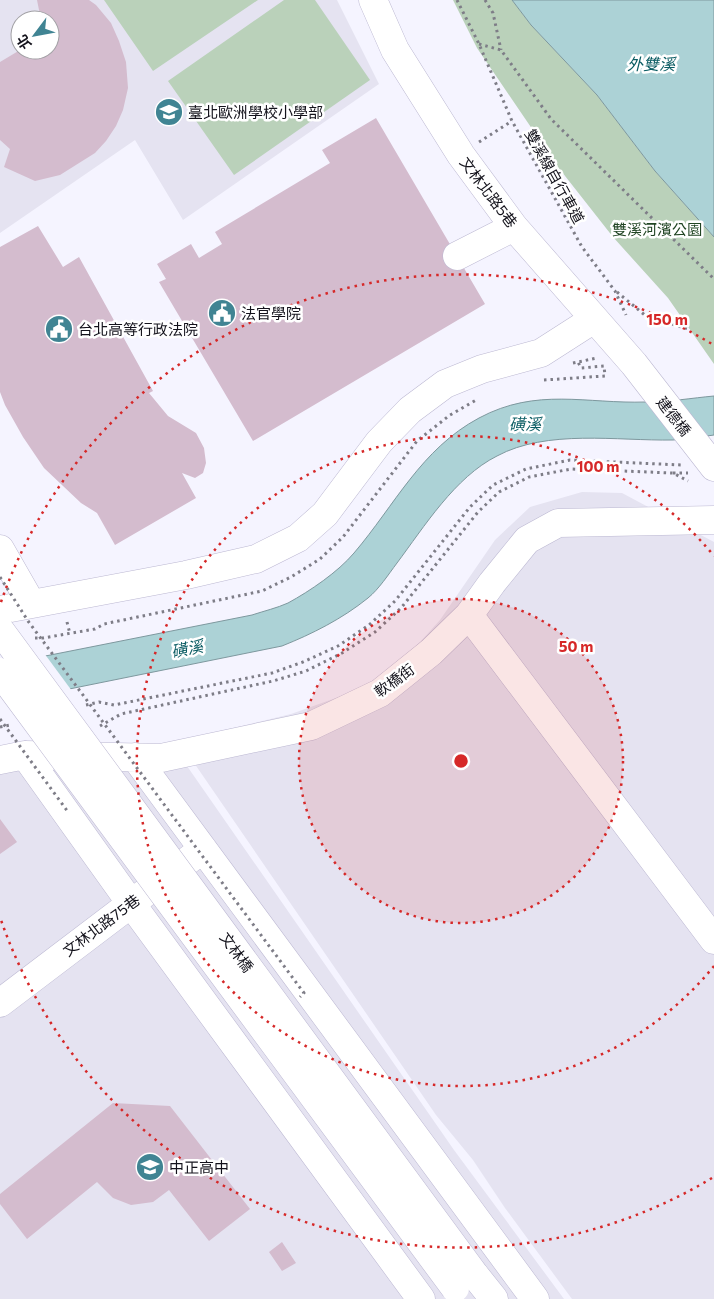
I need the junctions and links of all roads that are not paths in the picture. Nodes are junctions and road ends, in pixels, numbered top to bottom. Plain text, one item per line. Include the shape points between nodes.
1 (372, 0) edge
2 (514, 227) junction
3 (457, 256) dead end
4 (594, 319) junction
5 (634, 364) joint
6 (704, 470) edge
7 (714, 520) edge
8 (0, 549) edge
9 (31, 603) junction
10 (0, 610) edge
11 (470, 615) junction
12 (0, 630) edge
13 (0, 672) edge
14 (12, 745) edge
15 (135, 757) junction
16 (202, 849) junction
17 (130, 902) junction
18 (714, 940) edge
19 (0, 1003) edge
20 (464, 1287) edge
21 (421, 1299) edge
22 (494, 1299) edge
23 (535, 1299) edge

1 - 2 street, 文林北路5巷 via 395,50 425,99
2 - 3 street
2 - 4 street, 文林北路5巷
4 - 5 street, 文林北路5巷
4 - 9 street via 541,353 482,369 445,384 410,410 379,442 324,514 298,538 273,551 256,559 186,575
5 - 6 street, 建德橋
7 - 11 street, 軟橋街 via 558,524 527,540
8 - 9 street
9 - 10 street
11 - 15 street, 軟橋街 via 380,693 311,726 161,758
11 - 18 street
12 - 20 street, 文林橋, bridge
13 - 20 street, 文林橋, bridge
14 - 15 street, 軟橋街
14 - 17 street
15 - 16 street
16 - 17 street, 文林北路75巷
16 - 23 street
17 - 19 street, 文林北路75巷
17 - 21 street
20 - 22 street

